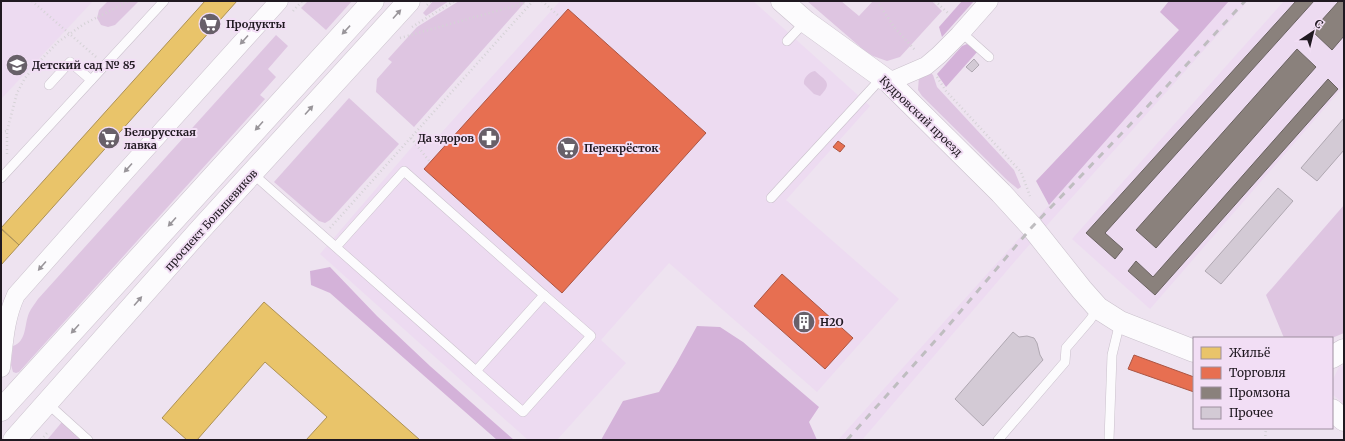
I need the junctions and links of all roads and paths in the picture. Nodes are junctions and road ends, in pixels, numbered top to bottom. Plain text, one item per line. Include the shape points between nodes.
1 (32, 1) edge
2 (129, 1) edge
3 (164, 1) edge
4 (279, 1) edge
5 (373, 1) edge
6 (409, 1) edge
7 (454, 1) edge
8 (533, 1) edge
9 (542, 1) edge
10 (782, 1) edge
11 (877, 1) edge
12 (935, 1) edge
13 (989, 1) edge
14 (525, 3) dead end
15 (948, 12) dead end
16 (560, 17) dead end
17 (806, 22) junction
18 (411, 28) dead end
19 (961, 32) junction
20 (69, 34) junction
21 (398, 39) dead end
22 (787, 41) dead end
23 (915, 50) dead end
24 (989, 57) dead end
25 (105, 65) junction
26 (933, 72) dead end
27 (91, 80) junction
28 (889, 82) junction
29 (49, 85) dead end
30 (7, 131) junction
31 (1, 132) edge
32 (411, 138) junction
33 (430, 162) dead end
34 (252, 173) junction
35 (4, 175) edge
36 (771, 198) dead end
37 (1031, 199) dead end
38 (323, 236) junction
39 (336, 247) junction
40 (544, 295) junction
41 (1098, 308) junction
42 (92, 310) junction
43 (1120, 322) junction
44 (112, 330) junction
45 (1344, 350) edge
46 (1193, 351) edge
47 (1333, 356) edge
48 (1, 368) edge
49 (476, 371) junction
50 (47, 403) junction
51 (1, 410) edge
52 (1333, 411) edge
53 (1344, 420) edge
54 (1266, 429) edge
55 (22, 436) edge
56 (88, 440) edge
57 (998, 440) edge
58 (1109, 440) edge
59 (1265, 440) edge

1 - 20 path
2 - 20 path
3 - 25 lane
4 -> 48 street via 16,296 7,317
5 -> 42 main road
34 -> 6 main road, проспект Большевиков
7 - 18 path
8 - 32 path
9 - 16 path
10 - 17 main road, Кудровский проезд
11 - 23 path via 894,27
12 - 15 path
13 - 19 street
14 - 21 path
17 - 22 lane
17 - 28 main road, Кудровский проезд
19 - 24 lane
19 - 28 street via 926,66
20 - 25 path
20 - 30 path via 58,42 25,78 17,93
25 - 27 lane
26 - 37 path via 946,91 1021,172
27 - 29 lane via 70,62
27 - 35 lane
28 - 36 lane via 876,84
28 - 41 main road, Кудровский проезд via 1001,193
30 - 31 path
30 - 35 path
32 - 33 path
32 - 38 path
34 - 38 lane
44 -> 34 main road, проспект Большевиков
38 - 39 lane
39 - 40 lane via 404,171
39 - 49 lane
40 - 49 lane
40 - 49 lane via 591,336 523,412
41 - 43 main road, Кудровский проезд
41 - 57 lane via 1066,348 1065,362
42 - 44 main road
42 -> 51 main road
43 - 46 main road, Кудровский проезд
43 - 58 lane via 1112,354
44 - 50 main road, проспект Большевиков
45 - 47 main road
50 - 55 main road, проспект Большевиков
50 - 56 lane
52 - 53 main road
54 - 59 path

